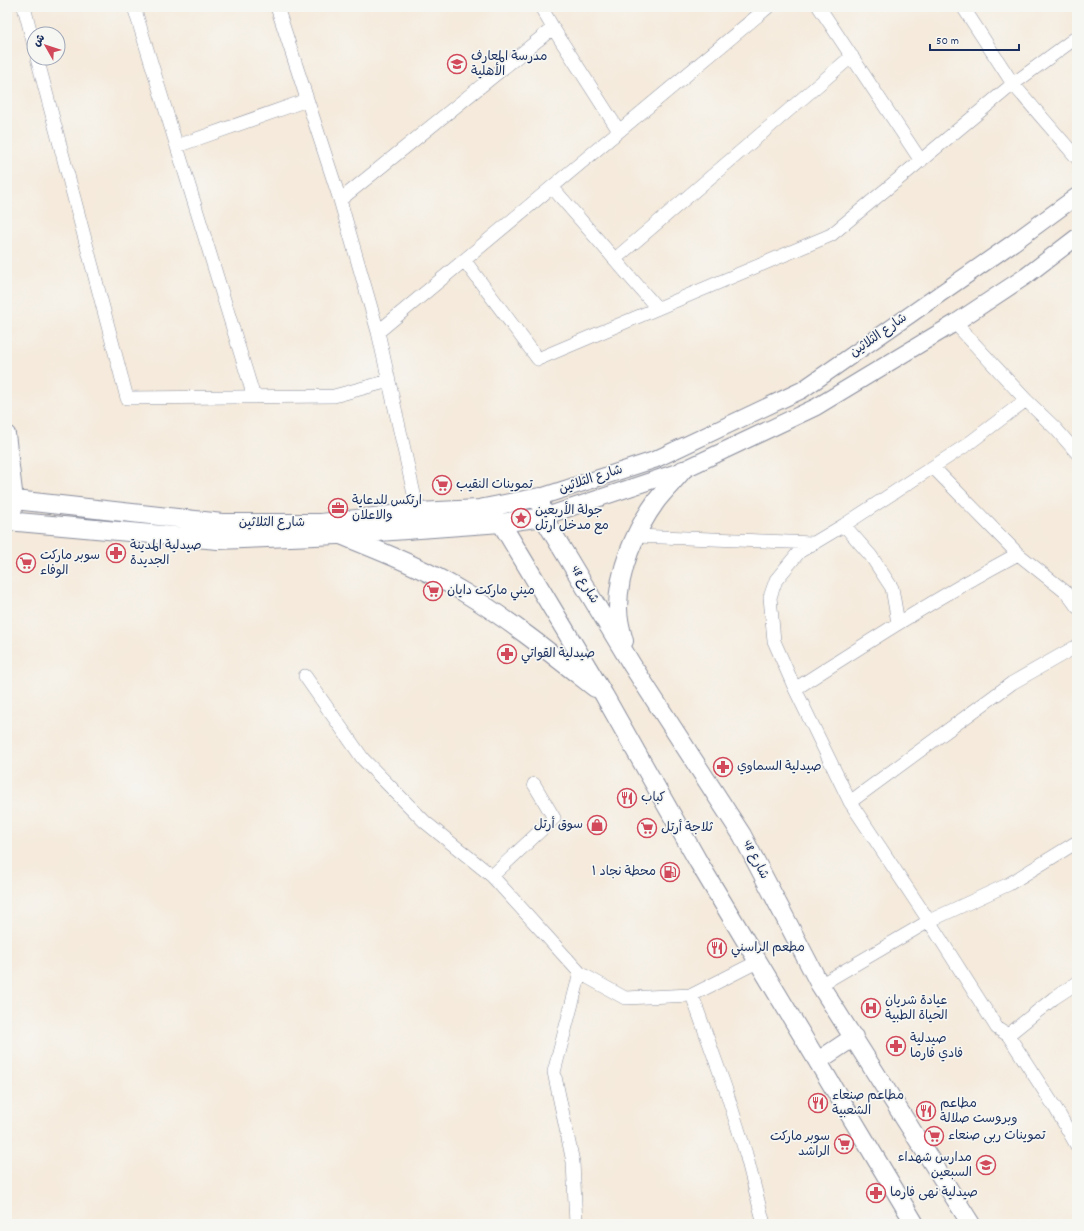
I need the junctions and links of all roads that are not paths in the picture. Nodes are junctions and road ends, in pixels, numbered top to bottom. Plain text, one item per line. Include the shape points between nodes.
1 (24, 7) edge
2 (134, 7) edge
3 (277, 7) edge
4 (541, 7) edge
5 (768, 7) edge
6 (819, 7) edge
7 (963, 7) edge
8 (29, 26) edge
9 (553, 28) junction
10 (1077, 37) edge
11 (852, 56) junction
12 (39, 66) edge
13 (1013, 84) junction
14 (307, 100) junction
15 (619, 131) junction
16 (177, 146) junction
17 (1077, 158) edge
18 (921, 161) junction
19 (552, 187) junction
20 (1077, 196) edge
21 (340, 200) junction
22 (1077, 237) edge
23 (615, 259) junction
24 (464, 260) junction
25 (657, 308) junction
26 (955, 323) junction
27 (378, 332) junction
28 (389, 381) junction
29 (254, 397) junction
30 (1026, 400) junction
31 (7, 434) edge
32 (1077, 453) edge
33 (933, 467) junction
34 (684, 470) junction
35 (540, 497) junction
36 (11, 500) edge
37 (479, 509) junction
38 (418, 512) junction
39 (543, 517) junction
40 (10, 521) edge
41 (501, 523) junction
42 (844, 525) junction
43 (338, 535) junction
44 (636, 536) junction
45 (814, 543) junction
46 (1018, 554) junction
47 (1077, 607) edge
48 (898, 623) junction
49 (1077, 646) edge
50 (632, 665) junction
51 (305, 676) dead end
52 (795, 689) junction
53 (604, 695) junction
54 (534, 784) dead end
55 (850, 802) junction
56 (1077, 842) edge
57 (492, 876) junction
58 (930, 920) junction
59 (759, 961) junction
60 (580, 973) junction
61 (1077, 983) edge
62 (820, 985) junction
63 (692, 995) junction
64 (1008, 1035) junction
65 (854, 1038) junction
66 (818, 1061) junction
67 (1077, 1146) edge
68 (576, 1224) edge
69 (764, 1224) edge
70 (915, 1224) edge
71 (971, 1224) edge

1 - 8 street
2 - 16 street
3 - 14 street
4 - 9 street
5 - 15 street
6 - 11 street
7 - 13 street
9 - 15 street
9 - 21 street
10 - 13 street
11 - 18 street
11 - 23 street
12 - 29 street via 126,398
13 - 17 street
13 - 18 street
14 - 16 street
14 - 21 street
15 - 19 street
16 - 29 street
18 - 25 street via 831,235
19 - 23 street
19 - 24 street
20 - 35 street, شارع الثلاثين via 1014,243 802,390 654,460
21 - 27 street
22 - 26 street, شارع الثلاثين via 1026,276
23 - 25 street
24 - 25 street via 538,358
24 - 27 street
26 - 30 street
26 - 34 street, شارع الثلاثين via 816,407
27 - 28 street
28 - 29 street via 334,396
28 - 38 street
30 - 32 street
30 - 33 street
31 - 36 street
33 - 42 street
33 - 46 street
34 - 39 street, شارع الثلاثين
34 - 44 main road via 658,500
35 - 37 main road, شارع الثلاثين
35 - 39 main road, شارع 48
36 - 38 main road, شارع الثلاثين via 222,523 321,523
36 - 40 street
37 - 38 main road, شارع الثلاثين
37 - 41 main road
39 - 41 main road, شارع الثلاثين
39 - 50 main road, شارع 48
40 - 43 main road, شارع الثلاثين via 218,540
41 - 43 main road, شارع الثلاثين
41 - 53 main road
42 - 45 street
42 - 48 street via 872,556 892,588
43 - 53 main road via 405,561 464,593 530,637
44 - 45 street
44 - 50 main road via 620,585 618,608 620,627
45 - 52 street via 799,552 784,569 776,580 770,597 774,640
46 - 47 street via 1067,593
46 - 48 street
48 - 52 street
49 - 55 street via 1012,683
50 - 62 main road, شارع 48 via 742,834
51 - 57 street via 363,759 425,822
52 - 55 street
53 - 59 main road via 699,863
54 - 57 street via 554,818
55 - 58 street
56 - 58 street via 1009,884
57 - 60 street
58 - 62 street
58 - 64 street via 997,1028
59 - 63 street
59 - 66 main road
60 - 63 street via 625,998
60 - 68 street via 554,1072 573,1162
61 - 64 street
62 - 65 main road, شارع 48
63 - 69 street via 746,1154
64 - 67 street
65 - 66 main road
65 - 71 main road, شارع 48
66 - 70 main road

